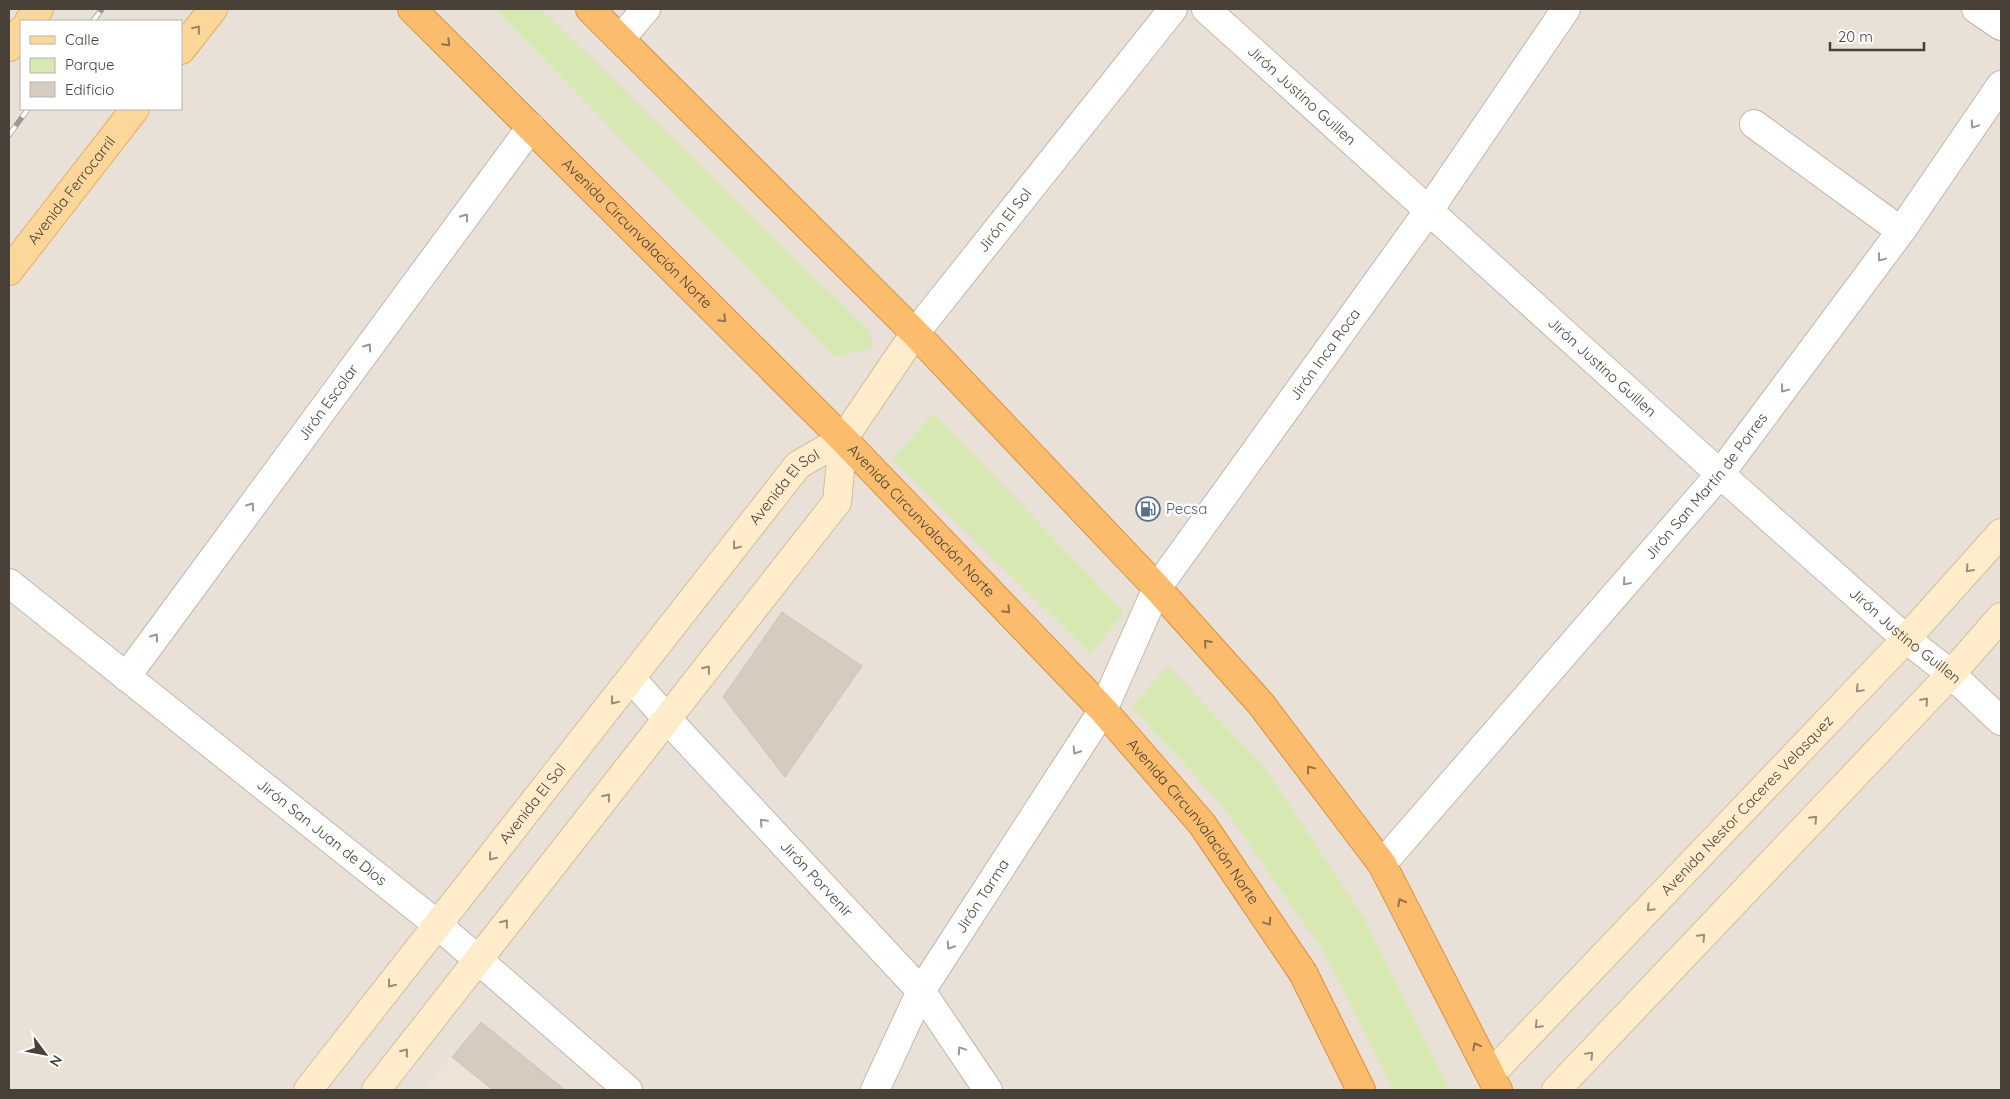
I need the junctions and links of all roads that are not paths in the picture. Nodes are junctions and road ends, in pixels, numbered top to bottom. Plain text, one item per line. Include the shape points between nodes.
1 (38, 9) edge
2 (213, 9) edge
3 (412, 9) edge
4 (590, 9) edge
5 (646, 9) edge
6 (1173, 9) edge
7 (1206, 9) edge
8 (1566, 9) edge
9 (1976, 9) edge
10 (30, 20) edge
11 (2001, 26) edge
12 (20, 32) edge
13 (621, 38) junction
14 (9, 47) edge
15 (182, 49) edge
16 (2001, 85) edge
17 (134, 110) edge
18 (1754, 124) dead end
19 (531, 126) junction
20 (1429, 210) junction
21 (1901, 231) junction
22 (9, 271) edge
23 (915, 333) junction
24 (843, 439) junction
25 (1720, 474) junction
26 (2001, 533) edge
27 (9, 584) edge
28 (1157, 588) junction
29 (2001, 616) edge
30 (1906, 640) junction
31 (1951, 674) junction
32 (126, 676) junction
33 (632, 679) junction
34 (1102, 710) junction
35 (668, 720) junction
36 (2001, 721) edge
37 (1382, 864) junction
38 (438, 925) junction
39 (477, 958) junction
40 (921, 991) junction
41 (1494, 1082) edge
42 (308, 1090) edge
43 (376, 1090) edge
44 (628, 1090) edge
45 (875, 1090) edge
46 (988, 1090) edge
47 (1361, 1090) edge
48 (1556, 1090) edge

1 - 10 main road
15 -> 2 main road
3 -> 19 highway, Avenida Circunvalación Norte
4 - 13 highway
5 - 13 street
6 - 23 street, Jirón El Sol
7 - 20 street, Jirón Justino Guillen
8 - 20 street, Jirón Inca Roca
9 - 11 street
12 - 14 main road
13 - 23 highway
16 -> 21 street, Jirón San Martín de Porres
17 - 22 main road, Avenida Ferrocarril
18 - 21 street
19 -> 24 highway, Avenida Circunvalación Norte
32 -> 19 street, Jirón Escolar
20 - 25 street, Jirón Justino Guillen
20 - 28 street, Jirón Inca Roca
21 -> 25 street, Jirón San Martín de Porres
23 - 24 street, Jirón El Sol
23 - 28 highway
24 -> 33 street, Avenida El Sol via 798,465
24 -> 34 highway, Avenida Circunvalación Norte
35 -> 24 street, Avenida El Sol via 837,502
25 - 30 street, Jirón Justino Guillen
25 -> 37 street, Jirón San Martín de Porres
26 -> 30 street, Avenida Nestor Caceres Velasquez
27 - 32 street, Jirón San Juan de Dios
28 - 34 street, Jirón Inca Roca
37 -> 28 highway via 1261,704
29 - 31 street
30 - 31 street, Jirón Justino Guillen
30 -> 41 street, Avenida Nestor Caceres Velasquez
31 - 36 street, Jirón Justino Guillen
48 -> 31 street
32 - 38 street, Jirón San Juan de Dios
33 - 35 street, Jirón Porvenir
33 -> 38 street, Avenida El Sol
34 -> 40 street, Jirón Tarma
34 -> 47 highway, Avenida Circunvalación Norte via 1202,824 1303,973
39 -> 35 street, Avenida El Sol
40 -> 35 street, Jirón Porvenir
41 -> 37 highway
38 - 39 street, Jirón San Juan de Dios
38 -> 42 street, Avenida El Sol
43 -> 39 street, Avenida El Sol
39 - 44 street, Jirón San Juan de Dios
40 - 45 street, Jirón Tarma
46 -> 40 street, Jirón Porvenir

